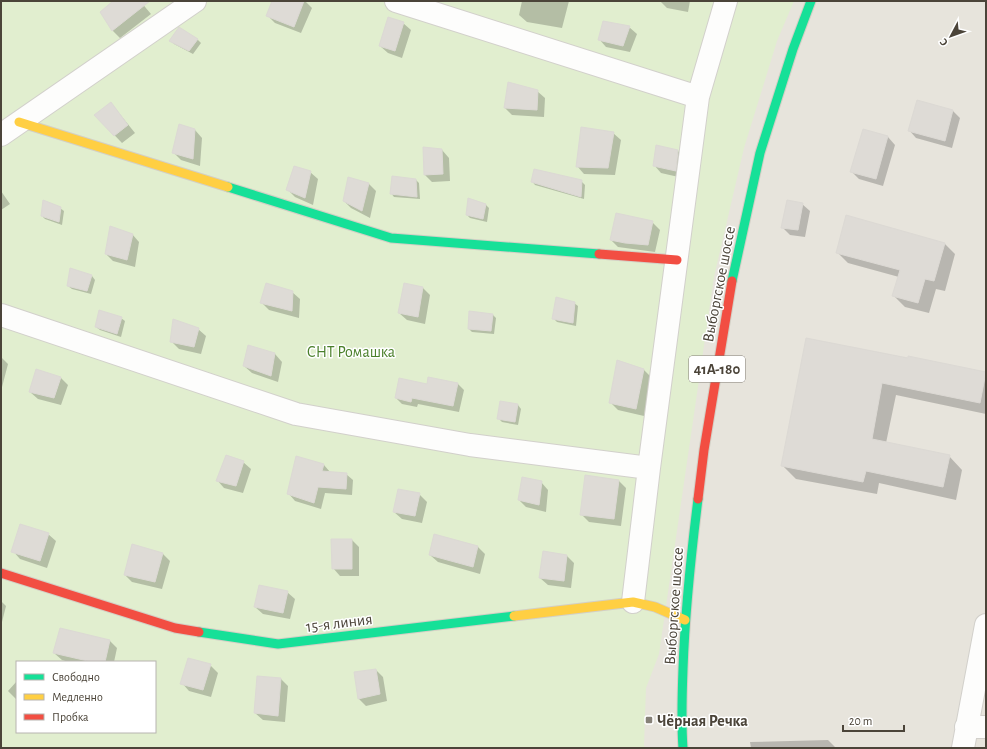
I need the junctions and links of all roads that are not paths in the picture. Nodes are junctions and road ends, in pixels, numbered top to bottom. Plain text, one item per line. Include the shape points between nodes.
1 (195, 1) edge
2 (396, 1) edge
3 (726, 1) edge
4 (811, 1) edge
5 (698, 97) junction
6 (19, 122) junction
7 (1, 135) edge
8 (677, 260) junction
9 (1, 315) edge
10 (649, 468) junction
11 (1, 573) edge
12 (633, 602) junction
13 (685, 620) junction
14 (986, 625) edge
15 (976, 727) edge
16 (683, 748) edge
17 (963, 748) edge

1 - 6 street
2 - 5 street
3 - 5 street
4 - 13 street, Выборгское шоссе / 41А-180 via 760,153 732,281 704,450
5 - 8 street
6 - 7 street
6 - 8 street via 391,238
8 - 10 street
9 - 10 street via 296,414 470,446
10 - 12 street
11 - 12 street, 15-я линия via 175,628 278,644
12 - 13 street, 15-я линия via 655,607
13 - 16 street, Выборгское шоссе / 41А-180 via 681,725
14 - 15 street
15 - 17 street

